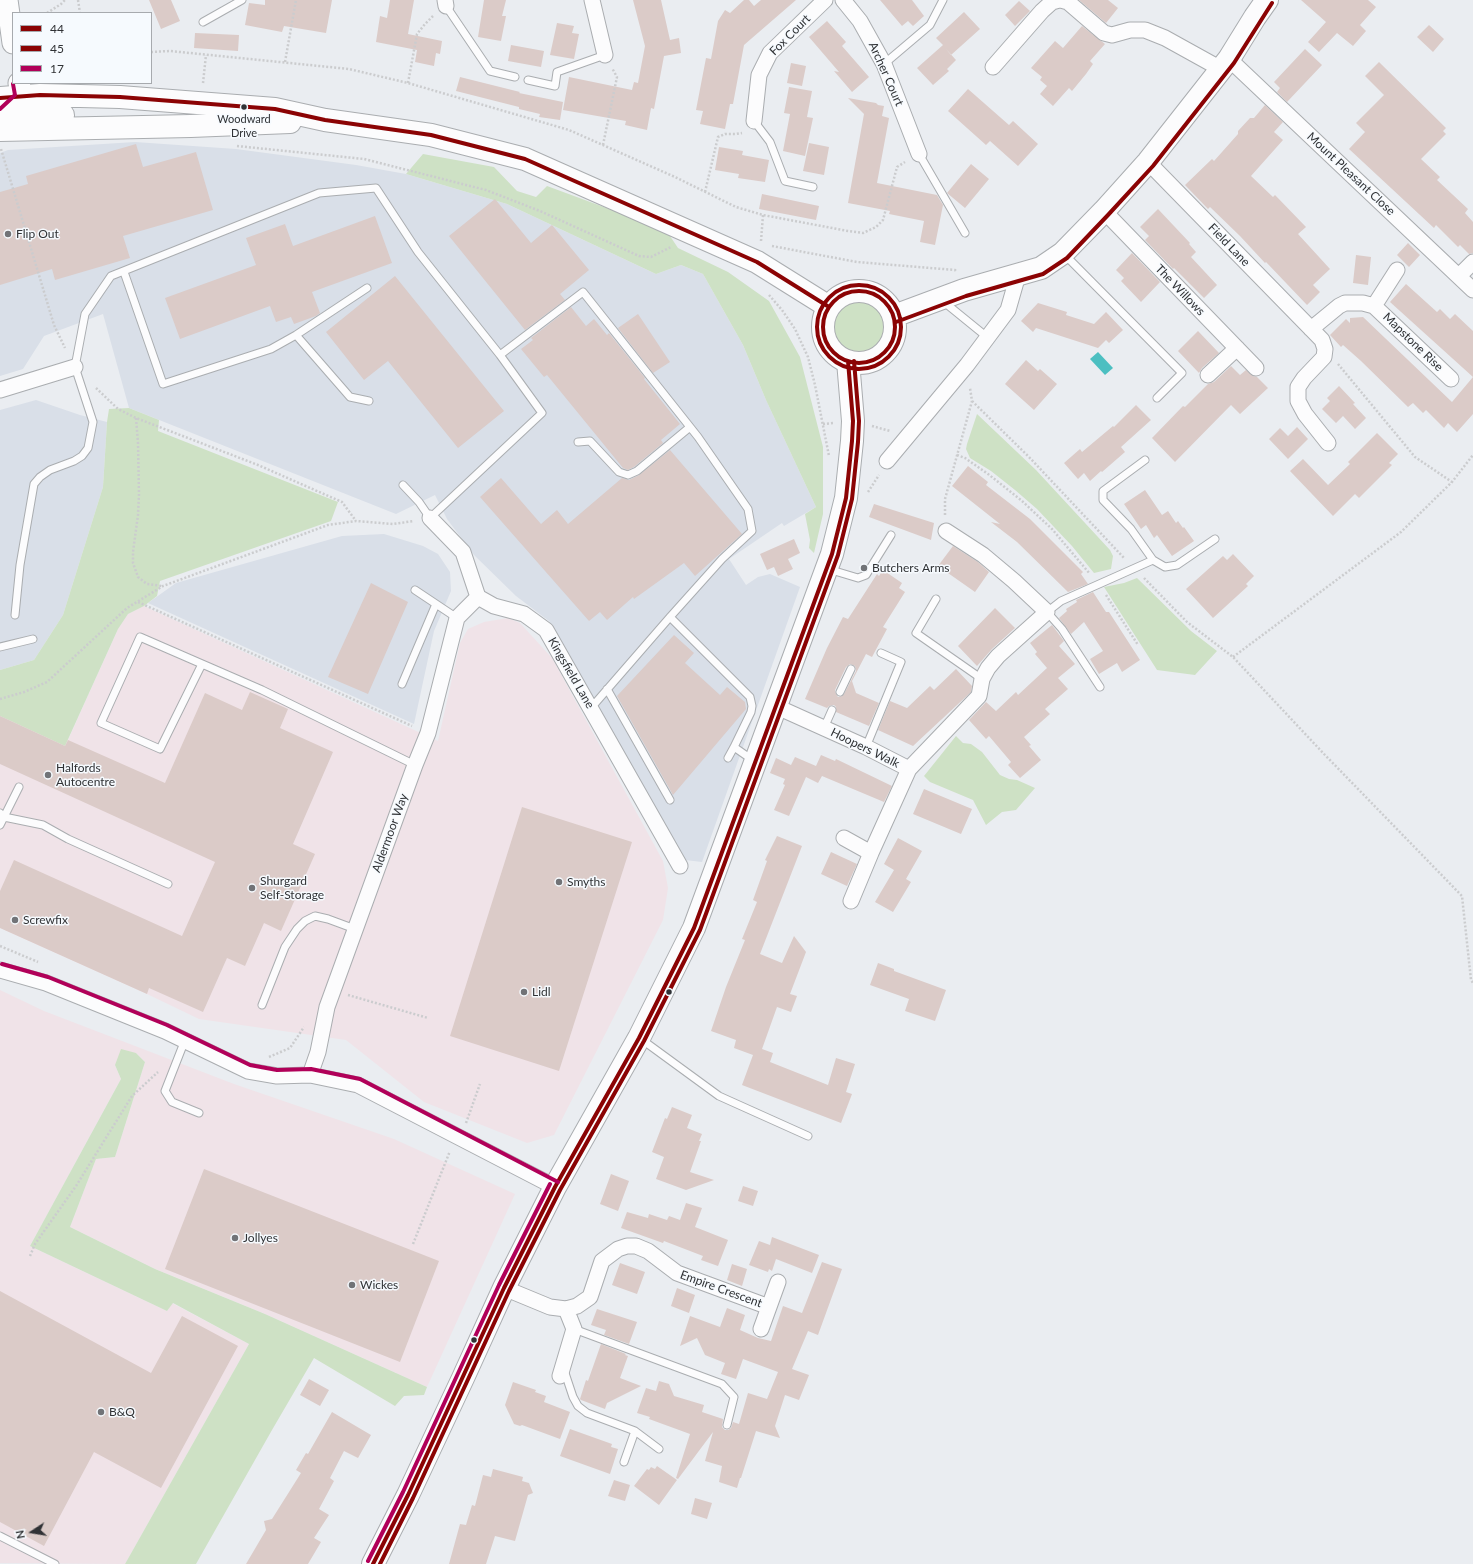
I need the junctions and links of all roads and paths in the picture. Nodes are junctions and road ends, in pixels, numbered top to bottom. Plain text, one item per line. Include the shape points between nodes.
1 (7, 0) edge
2 (65, 0) edge
3 (78, 0) edge
4 (242, 0) edge
5 (296, 0) edge
6 (592, 0) edge
7 (825, 0) edge
8 (843, 0) edge
9 (943, 0) edge
10 (1060, 0) edge
11 (1267, 0) edge
12 (445, 3) edge
13 (49, 12) edge
14 (80, 12) edge
15 (203, 22) dead end
16 (12, 36) edge
17 (152, 52) edge
18 (206, 55) junction
19 (605, 55) junction
20 (285, 62) junction
21 (884, 64) junction
22 (1225, 64) junction
23 (993, 67) dead end
24 (515, 77) dead end
25 (528, 80) dead end
26 (408, 82) junction
27 (203, 88) dead end
28 (9, 100) edge
29 (325, 120) junction
30 (754, 121) junction
31 (192, 126) junction
32 (0, 130) edge
33 (603, 145) junction
34 (0, 146) edge
35 (233, 146) dead end
36 (919, 154) junction
37 (1148, 162) junction
38 (813, 187) dead end
39 (705, 192) junction
40 (1104, 211) junction
41 (965, 233) dead end
42 (672, 246) dead end
43 (1063, 253) junction
44 (1473, 262) edge
45 (1397, 270) dead end
46 (124, 272) junction
47 (1018, 275) junction
48 (1459, 276) junction
49 (367, 288) dead end
50 (1473, 290) edge
51 (767, 292) dead end
52 (940, 299) junction
53 (1374, 306) junction
54 (829, 307) junction
55 (894, 316) junction
56 (1311, 329) junction
57 (296, 335) junction
58 (987, 337) junction
59 (1236, 348) junction
60 (1325, 349) junction
61 (500, 355) junction
62 (848, 361) junction
63 (967, 365) junction
64 (75, 367) junction
65 (1256, 368) dead end
66 (1208, 375) dead end
67 (1451, 379) dead end
68 (0, 390) edge
69 (1157, 398) dead end
70 (369, 401) dead end
71 (972, 401) junction
72 (136, 418) junction
73 (690, 427) junction
74 (578, 442) dead end
75 (1328, 443) dead end
76 (957, 455) junction
77 (1473, 455) edge
78 (829, 458) dead end
79 (1145, 460) dead end
80 (887, 461) joint
81 (1452, 482) junction
82 (403, 485) dead end
83 (846, 498) junction
84 (430, 518) junction
85 (356, 521) junction
86 (946, 531) joint
87 (891, 535) dead end
88 (1214, 539) dead end
89 (1153, 560) junction
90 (826, 568) junction
91 (1135, 569) junction
92 (1098, 584) junction
93 (163, 586) junction
94 (415, 590) dead end
95 (478, 597) junction
96 (936, 599) dead end
97 (138, 602) junction
98 (436, 604) junction
99 (1047, 612) junction
100 (15, 615) dead end
101 (670, 617) junction
102 (458, 618) junction
103 (33, 639) dead end
104 (1138, 646) dead end
105 (0, 647) edge
106 (881, 653) dead end
107 (1233, 657) junction
108 (202, 664) junction
109 (851, 668) dead end
110 (982, 679) junction
111 (402, 684) dead end
112 (1100, 687) dead end
113 (607, 689) junction
114 (840, 692) dead end
115 (0, 699) edge
116 (775, 706) junction
117 (590, 708) junction
118 (832, 710) dead end
119 (412, 726) dead end
120 (824, 728) junction
121 (866, 746) junction
122 (734, 747) junction
123 (728, 758) dead end
124 (755, 762) junction
125 (414, 765) junction
126 (909, 769) junction
127 (19, 786) dead end
128 (670, 800) dead end
129 (2, 815) edge
130 (0, 825) edge
131 (844, 838) dead end
132 (870, 853) junction
133 (680, 866) dead end
134 (168, 884) dead end
135 (851, 901) dead end
136 (355, 929) junction
137 (0, 946) edge
138 (41, 963) dead end
139 (0, 970) edge
140 (1473, 983) edge
141 (333, 991) junction
142 (262, 1006) dead end
143 (428, 1018) dead end
144 (305, 1024) dead end
145 (639, 1038) junction
146 (182, 1046) junction
147 (262, 1056) dead end
148 (310, 1075) junction
149 (480, 1084) dead end
150 (199, 1113) dead end
151 (808, 1136) dead end
152 (461, 1138) junction
153 (555, 1187) junction
154 (413, 1244) dead end
155 (30, 1256) dead end
156 (778, 1282) dead end
157 (504, 1288) junction
158 (769, 1307) junction
159 (566, 1309) junction
160 (574, 1329) junction
161 (761, 1329) dead end
162 (561, 1371) joint
163 (727, 1425) dead end
164 (634, 1431) junction
165 (658, 1449) dead end
166 (624, 1462) dead end
167 (0, 1536) edge
168 (55, 1564) edge
169 (373, 1564) edge

1 - 16 street
2 - 13 path
3 - 14 path
4 - 15 lane
5 - 20 path
6 - 19 street
7 - 30 street, Fox Court via 770,53 760,75
8 - 21 street, Archer Court via 860,21
9 - 21 lane via 930,26
10 - 22 street, Mount Pleasant Close via 1068,2 1104,33 1112,35 1130,30 1145,30
10 - 23 street via 1052,2 1042,11
11 - 22 main road
12 - 24 lane via 490,71
12 - 26 path via 417,34
17 - 18 path
18 - 20 path
18 - 27 path
19 - 25 lane via 557,72 555,86
19 - 33 path via 617,76
20 - 26 path via 349,69
21 - 36 street, Archer Court
22 - 37 main road
22 - 48 street, Mount Pleasant Close
26 - 33 path via 569,130
28 - 29 main road via 40,95 120,97 275,109
28 - 31 main road via 25,112 111,115
29 - 31 main road
29 - 54 main road via 431,134 525,160 757,262
30 - 38 lane via 770,142 785,182
30 - 39 path via 746,132 718,137
31 - 32 main road
33 - 39 path
34 - 64 path via 54,325
35 - 42 path via 364,159 486,190 540,211 639,256 651,257
36 - 39 path via 897,167 883,220 876,227 863,233 763,215 736,207
36 - 41 lane
37 - 40 main road
37 - 56 street, Field Lane
40 - 43 main road
40 - 59 street, The Willows
43 - 47 main road via 1041,268
43 - 69 lane via 1182,373
44 - 48 street
45 - 53 street, Mapstone Rise
46 - 57 lane via 163,384 271,349
46 - 61 lane via 319,192 376,188 418,252
46 - 64 lane via 111,276 85,314
47 - 52 main road
47 - 58 street via 1008,310
48 - 50 street, Mount Pleasant Close
49 - 57 lane
51 - 78 path via 795,329 808,356
52 - 55 main road
52 - 58 lane
53 - 56 street, Mapstone Rise via 1345,303
53 - 67 street, Mapstone Rise
54 - 55 main road via 838,297 862,290 876,294 886,302
54 - 62 main road via 824,318 824,333 829,347 839,357
55 - 62 main road via 894,338 886,351 874,360 862,363
56 - 60 street, Field Lane via 1322,340
57 - 70 lane via 350,397
58 - 63 street
59 - 65 street, The Willows
59 - 66 street
60 - 75 street via 1324,357 1298,387 1298,401
60 - 81 path via 1416,457
61 - 73 lane via 583,292
61 - 84 lane via 542,413
62 - 83 main road via 853,421
63 - 71 path
63 - 80 street
64 - 68 street
64 - 72 path via 118,409
64 - 100 lane via 93,422 88,448 82,456 50,470 34,484 20,566
71 - 76 path
71 - 91 path
72 - 85 path via 258,465 342,502
72 - 93 path via 139,494 133,563 138,577 147,584
73 - 74 lane via 637,471 628,475 618,472 590,440
73 - 101 lane via 748,509 752,532 722,560
76 - 86 path via 944,499
76 - 92 path via 988,474 1021,500 1052,529
77 - 81 path
79 - 89 lane via 1103,491 1103,500 1131,529
80 - 83 path via 885,468 867,493
81 - 107 path via 1401,532
82 - 84 lane
83 - 90 main road
84 - 85 path via 393,524
84 - 95 street via 464,552
85 - 93 path via 328,525
86 - 99 street via 984,555
87 - 90 lane via 866,575 858,578
88 - 89 lane via 1177,565 1165,567
89 - 91 lane
90 - 116 main road
91 - 92 lane
91 - 107 path via 1187,622
92 - 99 lane via 1061,601
92 - 104 path
93 - 97 path
94 - 98 lane
95 - 102 street, Aldermoor Way
95 - 117 street, Kingsfield Lane via 494,606 524,614 546,630
96 - 110 lane via 916,633
97 - 115 path via 127,608 47,682
97 - 119 path
98 - 102 lane
98 - 111 lane
99 - 110 street via 998,656
99 - 112 lane via 1062,629
101 - 113 lane
101 - 122 lane via 750,697 751,712
102 - 125 street, Aldermoor Way via 428,733
103 - 105 lane
106 - 121 lane via 901,662
107 - 140 path via 1462,896
108 - 108 lane via 140,637 101,723 160,749
108 - 125 lane via 262,690
109 - 114 lane
110 - 126 street via 979,696
113 - 117 lane
113 - 128 lane
116 - 120 street, Hoopers Walk
116 - 124 main road
117 - 133 street, Kingsfield Lane
118 - 120 lane
120 - 121 street, Hoopers Walk
121 - 126 street, Hoopers Walk
122 - 123 lane
122 - 124 lane
124 - 145 main road via 694,928
125 - 136 street, Aldermoor Way
126 - 132 street, Hoopers Walk
127 - 129 lane
129 - 130 lane
129 - 134 lane via 43,825
131 - 132 street
132 - 135 street, Hoopers Walk
136 - 141 street, Aldermoor Way
136 - 142 lane via 315,916 306,921 285,947
137 - 138 path
139 - 146 street via 46,983 165,1031
141 - 143 path
141 - 148 street, Aldermoor Way
144 - 147 path via 303,1031 290,1048 269,1057
145 - 151 lane via 719,1096
145 - 153 main road
146 - 148 street via 248,1071 277,1076
146 - 150 lane via 165,1091 172,1102
146 - 155 path via 132,1096 76,1186 35,1244
148 - 152 street via 358,1085
149 - 152 path
152 - 153 street
152 - 154 path via 450,1151
153 - 157 main road
156 - 158 street, Empire Crescent
157 - 159 street via 550,1307
157 - 169 main road
158 - 159 street, Empire Crescent via 677,1273 648,1251 632,1246 618,1249 602,1261 590,1297 577,1306
158 - 161 street, Empire Crescent
159 - 160 street
160 - 162 street
160 - 163 lane via 722,1384 734,1397
162 - 164 lane via 578,1406 587,1413
164 - 165 lane
164 - 166 lane
167 - 168 lane

